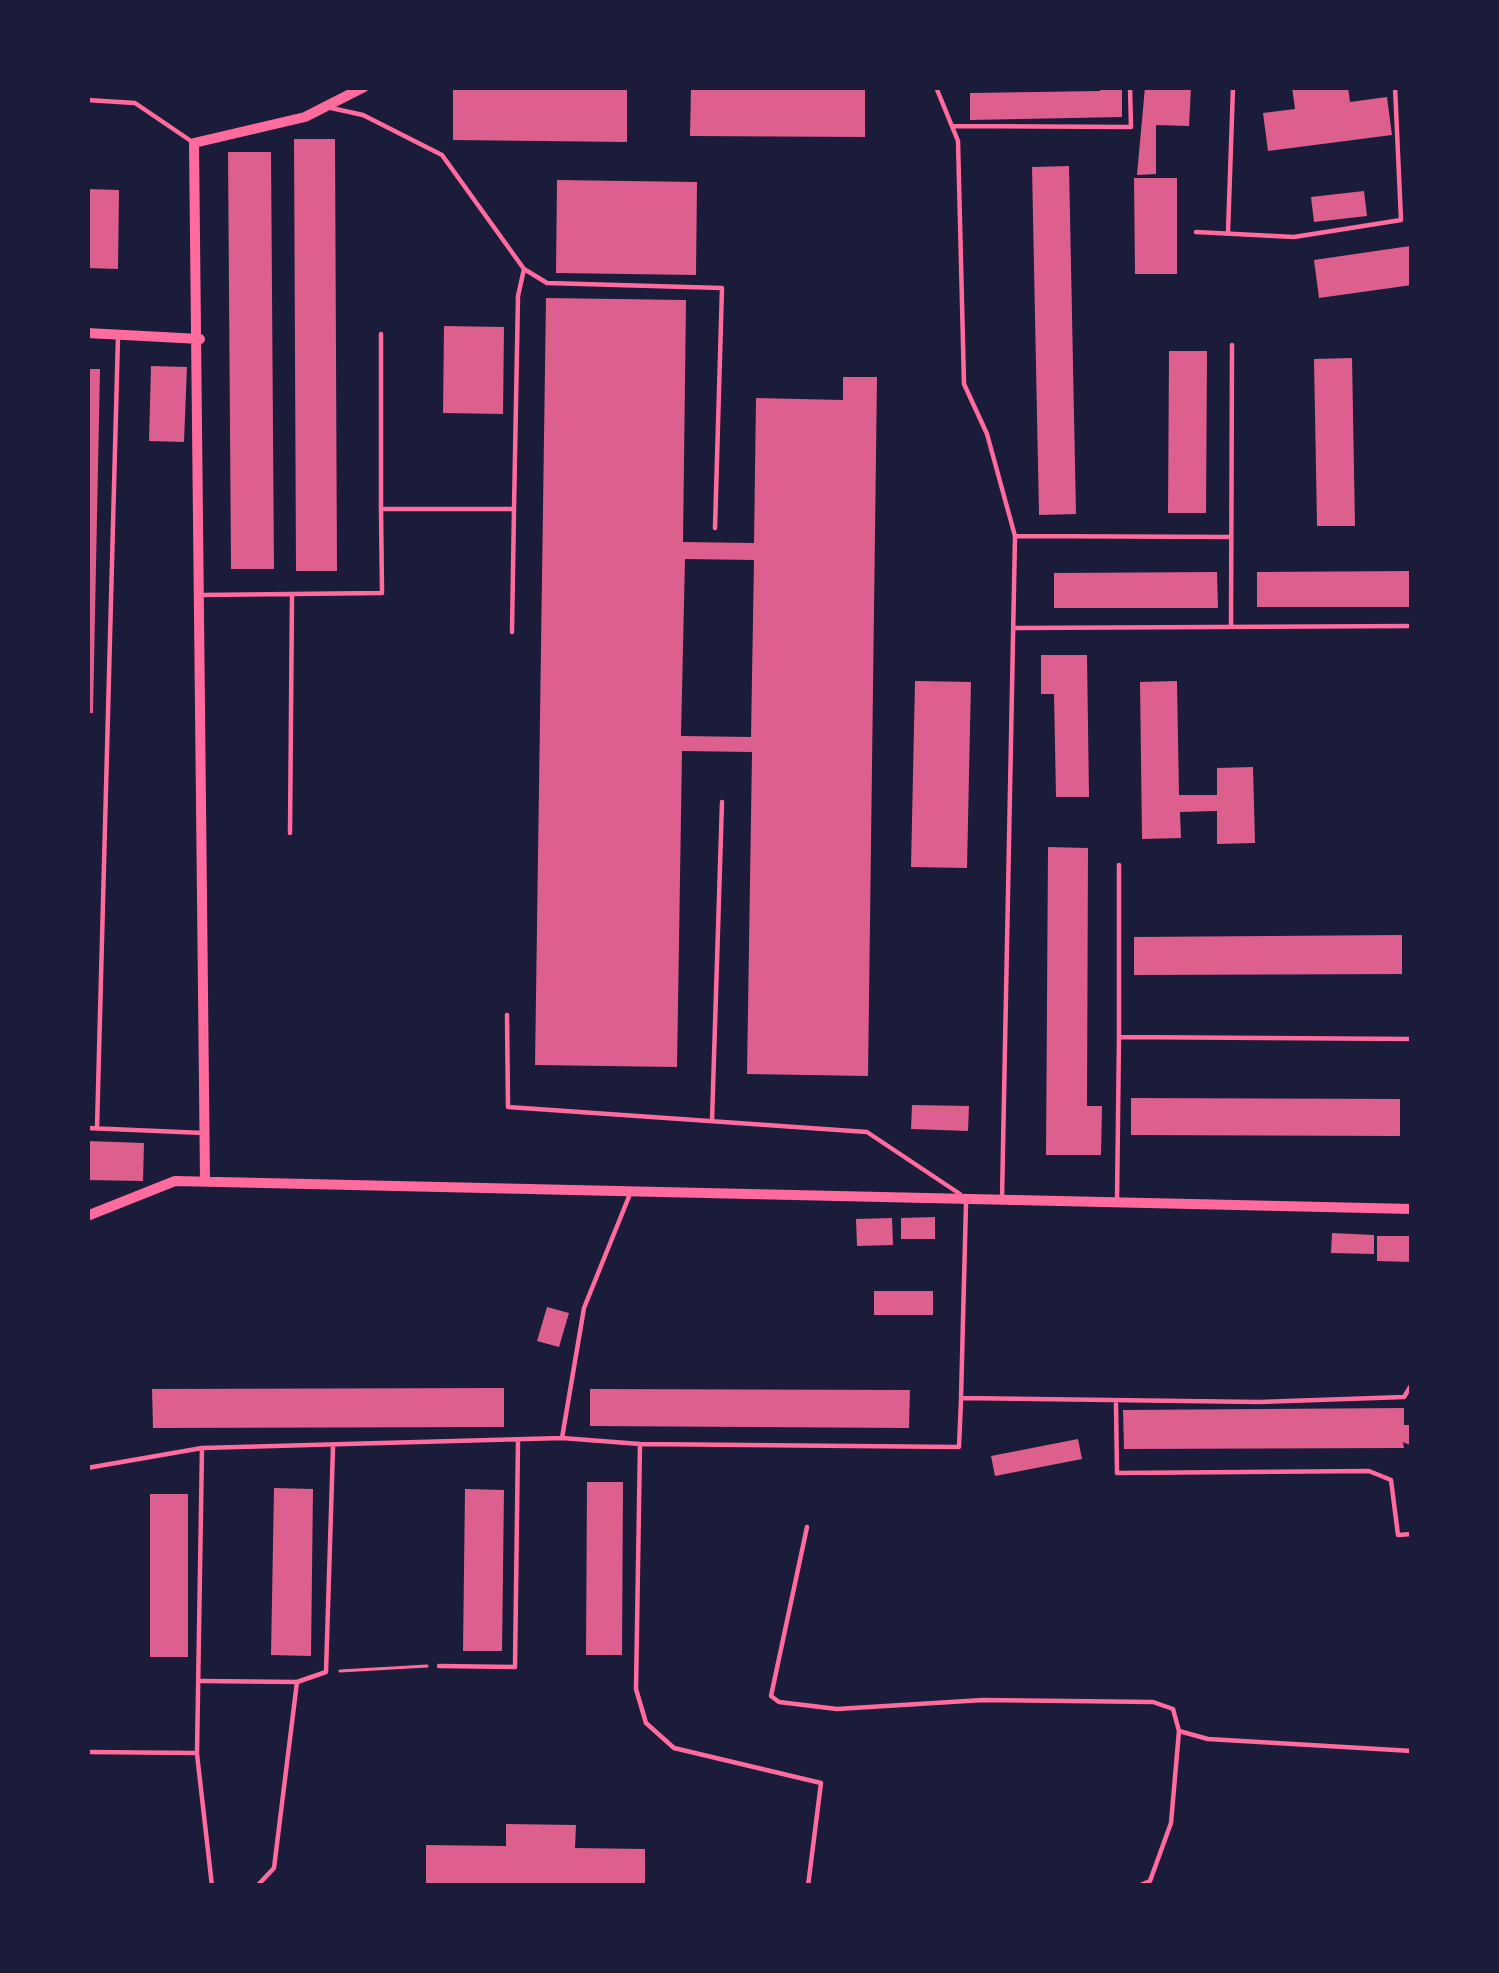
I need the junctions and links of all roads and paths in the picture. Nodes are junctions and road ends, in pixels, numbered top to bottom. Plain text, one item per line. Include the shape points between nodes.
1 (364, 87) edge
2 (936, 87) edge
3 (1130, 87) edge
4 (1233, 87) edge
5 (1395, 87) edge
6 (87, 100) edge
7 (329, 107) junction
8 (952, 126) junction
9 (194, 143) junction
10 (1196, 232) dead end
11 (1228, 233) junction
12 (524, 269) junction
13 (87, 333) edge
14 (118, 334) junction
15 (381, 334) dead end
16 (200, 339) junction
17 (1232, 345) dead end
18 (381, 509) junction
19 (514, 509) junction
20 (715, 528) dead end
21 (1015, 536) junction
22 (1232, 537) junction
23 (292, 594) junction
24 (201, 595) junction
25 (1412, 626) edge
26 (1231, 627) junction
27 (1013, 628) junction
28 (512, 632) dead end
29 (722, 802) dead end
30 (290, 833) dead end
31 (1119, 865) dead end
32 (507, 1016) dead end
33 (1119, 1036) junction
34 (1412, 1039) edge
35 (712, 1121) junction
36 (87, 1128) edge
37 (98, 1128) junction
38 (204, 1132) junction
39 (205, 1181) junction
40 (631, 1192) junction
41 (966, 1198) junction
42 (1002, 1199) junction
43 (1117, 1201) junction
44 (1412, 1208) edge
45 (87, 1216) edge
46 (1412, 1384) edge
47 (961, 1398) junction
48 (1116, 1403) junction
49 (562, 1438) junction
50 (518, 1440) junction
51 (640, 1444) junction
52 (202, 1448) junction
53 (333, 1448) junction
54 (87, 1468) edge
55 (807, 1527) dead end
56 (1412, 1534) edge
57 (439, 1666) joint
58 (326, 1672) junction
59 (202, 1681) junction
60 (297, 1682) junction
61 (1179, 1731) junction
62 (1412, 1751) edge
63 (87, 1752) edge
64 (197, 1753) junction
65 (212, 1886) edge
66 (256, 1886) edge
67 (808, 1886) edge
68 (1138, 1886) edge

1 - 7 street
2 - 8 lane
3 - 8 lane via 1130,127
4 - 11 lane
5 - 11 lane via 1401,220 1294,236
6 - 9 lane via 135,103
7 - 9 street
7 - 12 lane via 442,155
8 - 21 lane via 964,384
9 - 16 street
10 - 11 lane
12 - 19 lane
12 - 20 lane via 547,283 722,288
13 - 14 street
14 - 16 street
14 - 37 lane
15 - 18 lane
16 - 24 street
17 - 22 lane
18 - 19 lane
18 - 23 lane via 382,593
19 - 28 lane
21 - 22 lane
21 - 27 lane
22 - 26 lane
23 - 24 lane
23 - 30 lane
24 - 38 street
25 - 26 lane
26 - 27 lane
27 - 42 lane
29 - 35 lane
31 - 33 lane
32 - 35 lane via 508,1107
33 - 34 lane
33 - 43 lane
35 - 41 lane via 867,1132
36 - 37 lane
37 - 38 lane
38 - 39 street
39 - 40 street
39 - 45 street via 175,1181
40 - 41 street
40 - 49 lane via 584,1307
41 - 42 street
41 - 47 lane
42 - 43 street
43 - 44 street
46 - 48 lane via 1404,1397
47 - 48 lane
47 - 51 lane via 959,1447
48 - 56 lane via 1117,1473 1370,1471 1391,1480 1398,1535
49 - 50 lane
49 - 51 lane
50 - 53 lane
50 - 57 lane via 515,1667
51 - 67 lane via 636,1689 646,1723 674,1748 821,1783
52 - 53 lane
52 - 54 lane
52 - 59 lane
53 - 58 lane
55 - 61 lane via 771,1696 779,1702 837,1709 1153,1702 1173,1708
57 - 58 path
58 - 60 lane
59 - 60 lane
59 - 64 lane
60 - 66 lane via 274,1868
61 - 62 lane
61 - 68 lane via 1171,1822 1150,1881
63 - 64 lane
64 - 65 lane

